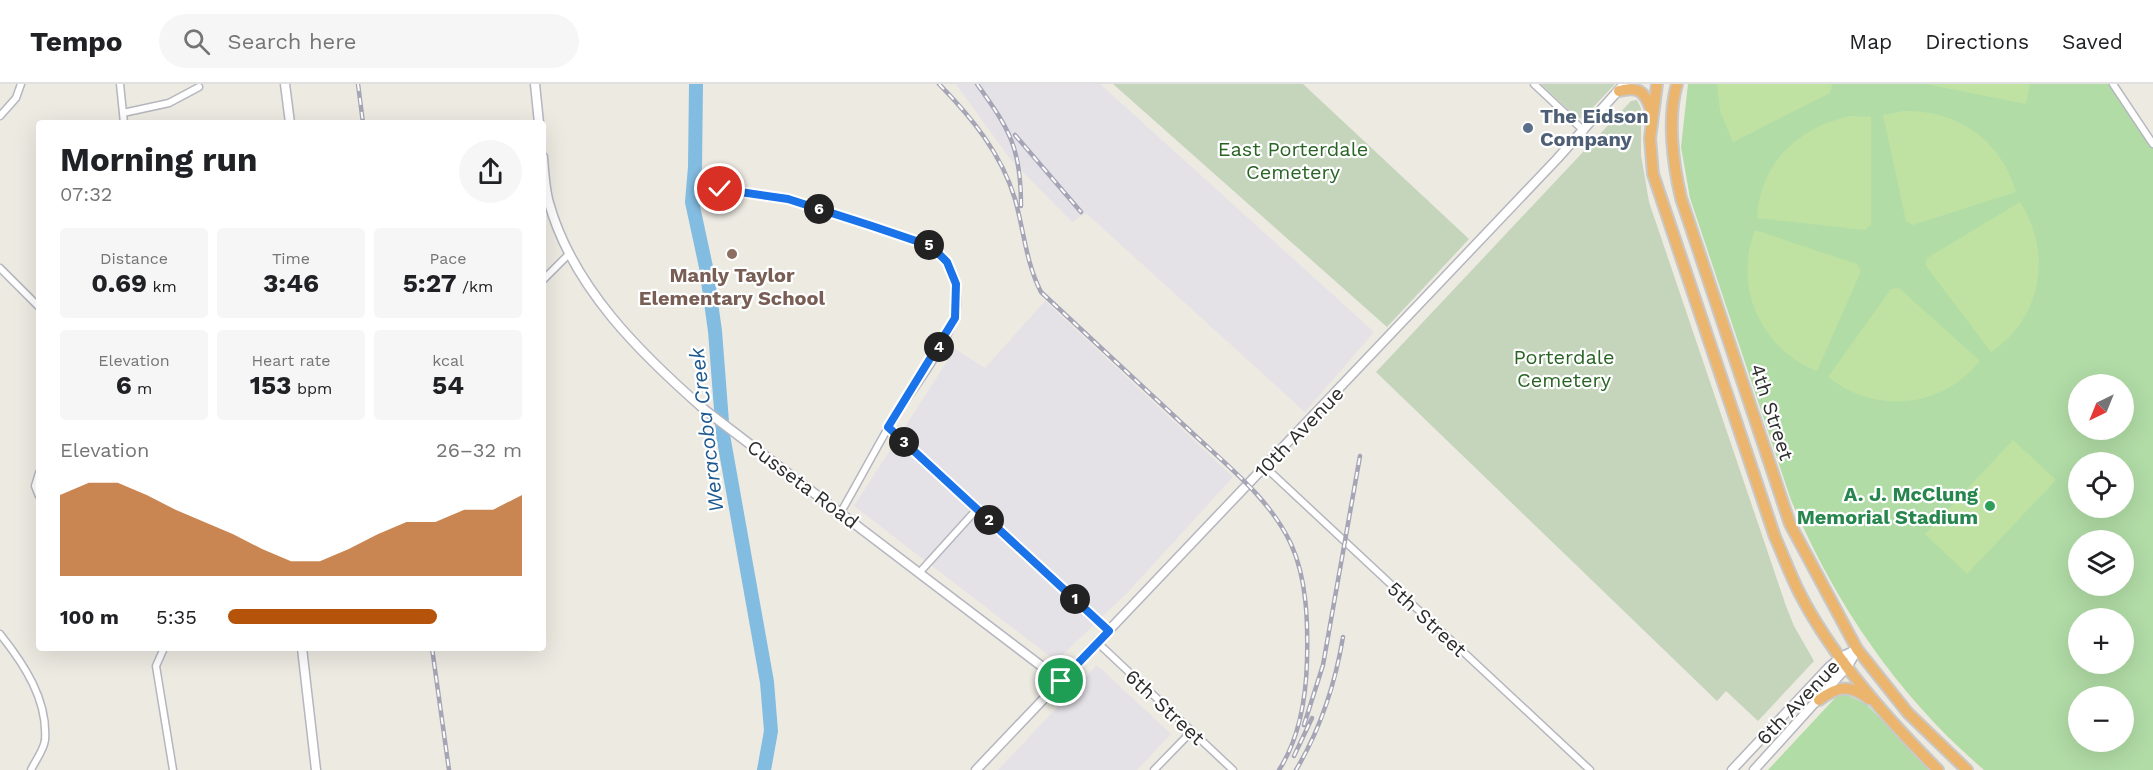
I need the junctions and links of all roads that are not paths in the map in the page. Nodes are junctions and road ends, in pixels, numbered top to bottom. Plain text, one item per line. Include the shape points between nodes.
1 (21, 84) edge
2 (120, 84) edge
3 (285, 84) edge
4 (535, 84) edge
5 (1534, 84) edge
6 (1630, 84) edge
7 (1657, 84) edge
8 (1677, 84) edge
9 (2113, 84) edge
10 (200, 87) dead end
11 (1622, 88) edge
12 (1652, 112) junction
13 (123, 113) junction
14 (0, 116) edge
15 (124, 120) edge
16 (290, 120) edge
17 (539, 120) edge
18 (1584, 131) junction
19 (2153, 144) edge
20 (546, 180) edge
21 (720, 189) dead end
22 (569, 254) junction
23 (0, 268) edge
24 (546, 277) edge
25 (36, 304) edge
26 (888, 427) junction
27 (1265, 467) junction
28 (977, 509) junction
29 (841, 512) junction
30 (919, 573) junction
31 (1109, 631) junction
32 (0, 634) edge
33 (1098, 644) junction
34 (1857, 649) junction
35 (163, 651) edge
36 (302, 651) edge
37 (1841, 657) junction
38 (1848, 666) junction
39 (1061, 681) junction
40 (1819, 700) junction
41 (1878, 705) junction
42 (1192, 731) junction
43 (31, 770) edge
44 (173, 770) edge
45 (316, 770) edge
46 (976, 770) edge
47 (1154, 770) edge
48 (1233, 770) edge
49 (1590, 770) edge
50 (1732, 770) edge
51 (1754, 770) edge
52 (1938, 770) edge
53 (1967, 770) edge

1 - 14 street via 16,98
2 - 13 street
3 - 16 main road
4 - 17 main road
5 - 18 street
6 - 11 main road, 10th Avenue
7 - 12 highway, 4th Street
8 - 34 highway, 4th Street via 1673,126 1675,174 1681,198 1790,524
9 - 19 street
10 - 13 street via 169,103
11 - 12 highway via 1642,91
11 - 18 main road, 10th Avenue
12 - 37 highway, 4th Street via 1653,174 1768,518 1799,592
13 - 15 street
18 - 27 main road, 10th Avenue
20 - 22 main road, Cusseta Road via 549,202
21 - 26 street via 788,199 872,226 931,246 947,262 956,284 955,318
22 - 24 street
22 - 29 main road, Cusseta Road via 623,331 662,372 705,410
23 - 25 street
26 - 28 street
26 - 29 street
27 - 31 main road, 10th Avenue
27 - 49 street, 5th Street
28 - 30 street
28 - 31 street
29 - 30 main road, Cusseta Road
30 - 39 main road, Cusseta Road
31 - 33 main road, 10th Avenue
32 - 43 street via 33,681 43,714 45,743
33 - 39 main road, 10th Avenue
33 - 42 street, 6th Street
34 - 37 main road, 6th Avenue
34 - 38 main road, 6th Avenue
34 - 53 highway, 4th Street via 1908,713
35 - 44 street via 156,666
36 - 45 main road
37 - 38 highway, 4th Street
37 - 50 main road, 6th Avenue
38 - 40 main road, 6th Avenue
38 - 41 highway, 4th Street
39 - 46 main road, 10th Avenue
40 - 41 highway via 1834,689 1845,687 1857,690
40 - 51 main road, 6th Avenue
41 - 52 highway, 4th Street
42 - 47 street
42 - 48 street, 6th Street

